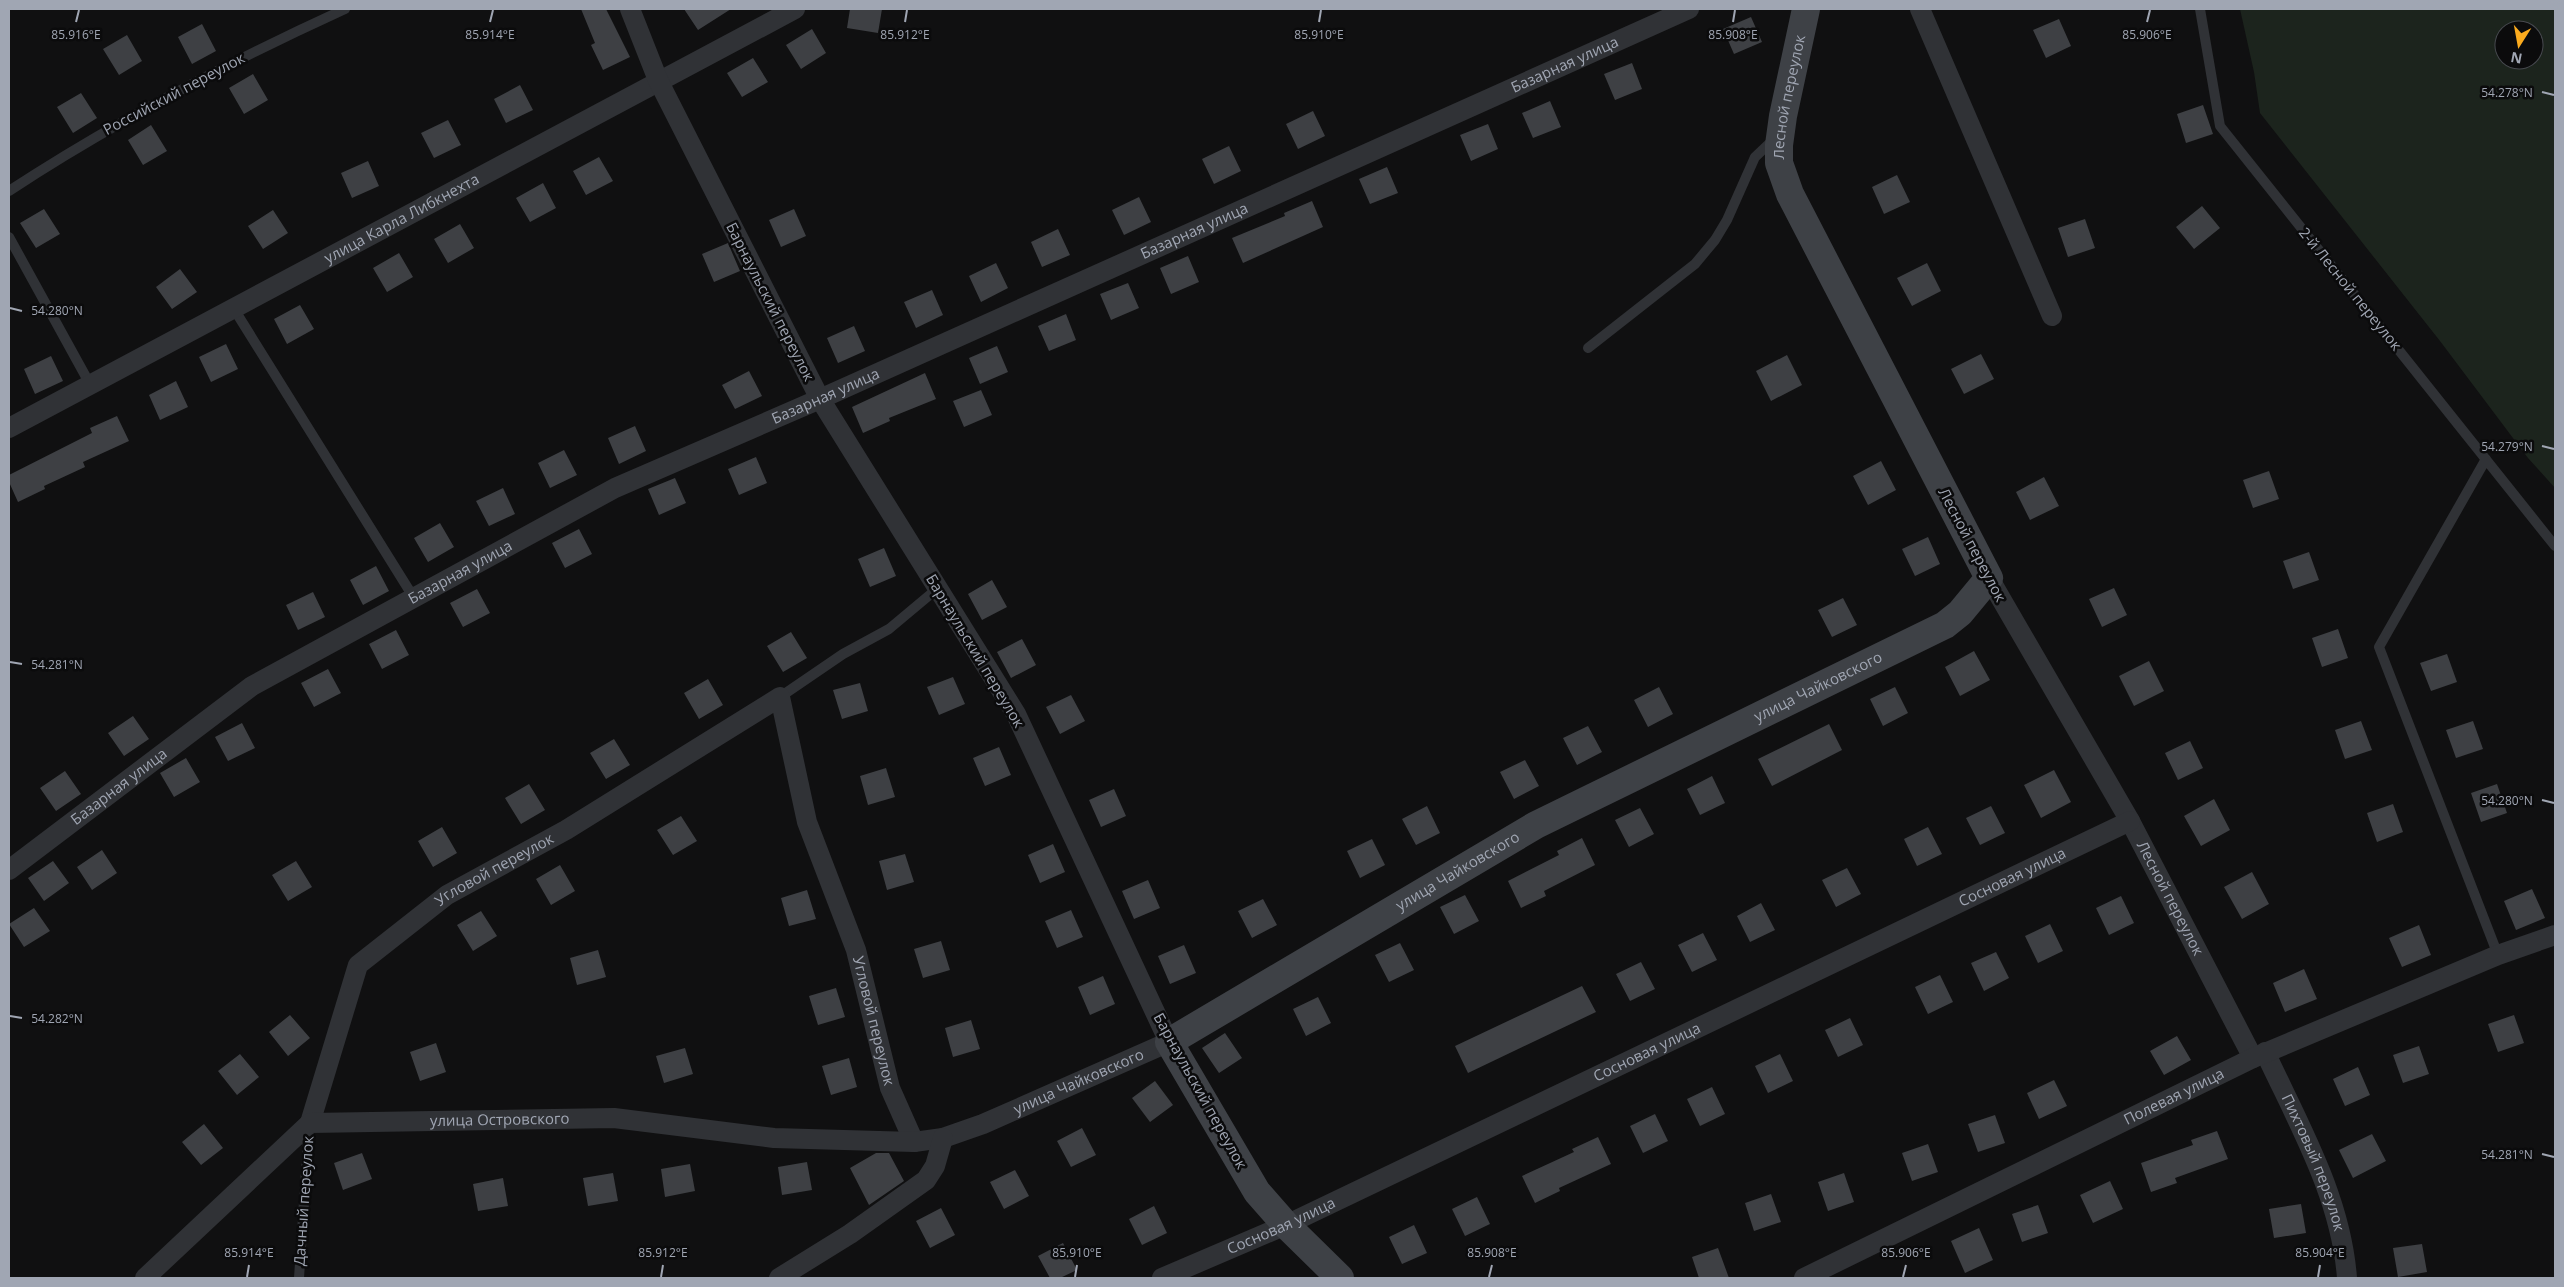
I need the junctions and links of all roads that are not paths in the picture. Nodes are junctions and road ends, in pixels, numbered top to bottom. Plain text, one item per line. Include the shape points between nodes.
1 (345, 9) edge
2 (630, 9) edge
3 (795, 9) edge
4 (1690, 9) edge
5 (1806, 9) edge
6 (1920, 9) edge
7 (2200, 9) edge
8 (658, 80) junction
9 (1781, 132) junction
10 (9, 191) edge
11 (9, 237) edge
12 (234, 309) junction
13 (2052, 316) dead end
14 (1588, 348) dead end
15 (91, 386) junction
16 (820, 400) junction
17 (9, 428) edge
18 (2486, 459) junction
19 (2555, 546) edge
20 (1989, 578) junction
21 (938, 588) junction
22 (414, 598) junction
23 (780, 697) junction
24 (2130, 821) junction
25 (9, 870) edge
26 (2555, 936) edge
27 (2498, 955) junction
28 (1169, 1042) junction
29 (2259, 1055) junction
30 (310, 1124) junction
31 (943, 1138) junction
32 (914, 1142) junction
33 (1286, 1225) junction
34 (145, 1278) edge
35 (299, 1278) edge
36 (779, 1278) edge
37 (1162, 1278) edge
38 (1340, 1278) edge
39 (1804, 1278) edge
40 (2347, 1278) edge

1 - 10 lane, Российский переулок via 133,115
2 - 8 street, Барнаульский переулок
3 - 8 street, улица Карла Либкнехта
4 - 16 street, Базарная улица
5 - 9 street, Лесной переулок
6 - 13 street
7 - 18 lane, 2-й Лесной переулок via 2220,126
8 - 12 street, улица Карла Либкнехта
8 - 16 street, Барнаульский переулок
9 - 14 lane via 1755,157 1727,220 1695,264
9 - 20 street, Лесной переулок via 1779,163 1790,194
11 - 15 lane
12 - 15 street, улица Карла Либкнехта
12 - 22 lane
15 - 17 street, улица Карла Либкнехта
16 - 21 street, Барнаульский переулок
16 - 22 street, Базарная улица via 615,488
18 - 19 lane, 2-й Лесной переулок
18 - 27 lane via 2379,647
20 - 24 street, Лесной переулок
20 - 28 street, улица Чайковского via 1960,614 1945,625 1536,824
21 - 23 lane, Угловой переулок via 889,629 843,654
21 - 28 street, Барнаульский переулок via 1016,714
22 - 25 street, Базарная улица via 252,686
23 - 30 street, Угловой переулок via 566,830 448,895 358,965
23 - 32 street, Угловой переулок via 807,822 856,950 890,1088
24 - 29 street, Лесной переулок
24 - 33 street, Сосновая улица
26 - 27 street, Полевая улица
27 - 29 street, Полевая улица
28 - 31 street, улица Чайковского via 983,1124
28 - 33 street, Барнаульский переулок via 1257,1192
29 - 39 street, Полевая улица
29 - 40 street, Пихтовый переулок via 2322,1176 2341,1231
30 - 32 street, улица Островского via 614,1118 774,1138
30 - 34 street
30 - 35 lane, Дачный переулок
31 - 32 street, улица Чайковского
31 - 36 street via 935,1166 926,1180 850,1234
33 - 37 street, Сосновая улица
33 - 38 street, Барнаульский переулок

